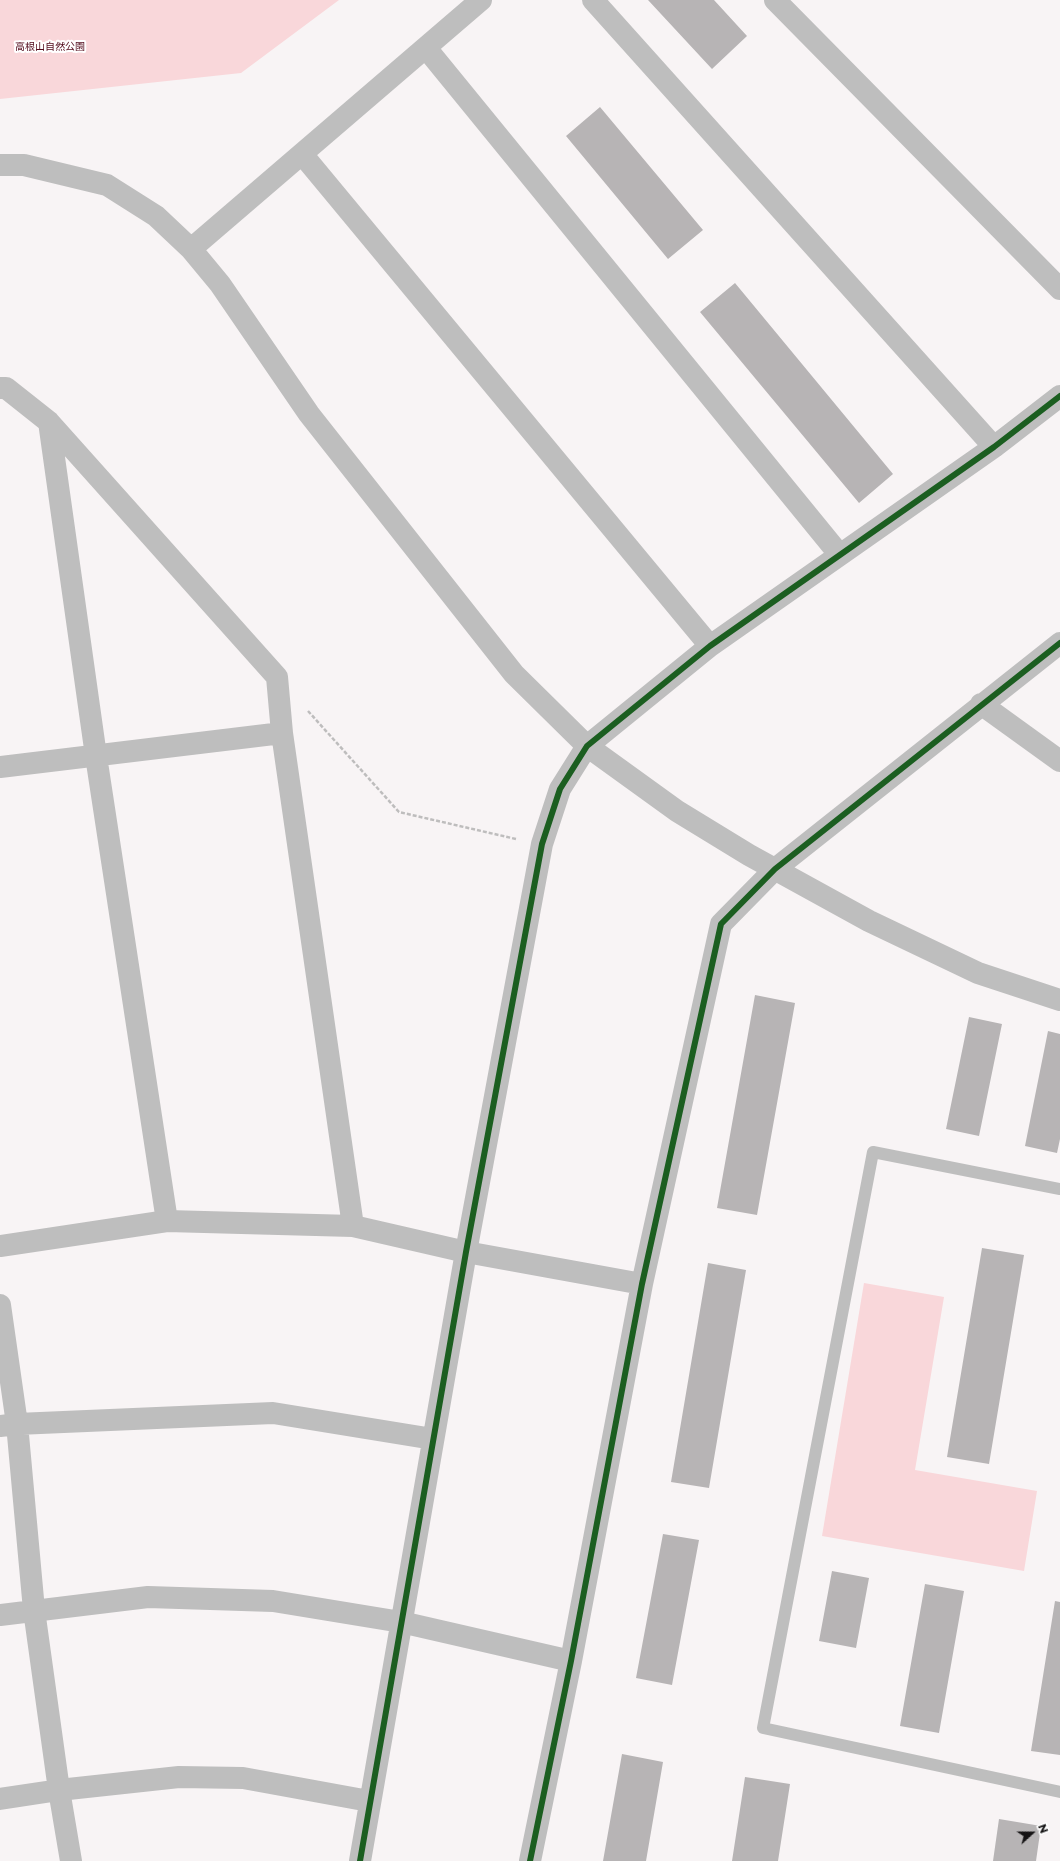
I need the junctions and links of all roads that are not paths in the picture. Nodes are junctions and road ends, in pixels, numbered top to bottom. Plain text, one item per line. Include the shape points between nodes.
1 (481, 0) edge
2 (593, 0) edge
3 (775, 0) edge
4 (426, 48) junction
5 (302, 154) junction
6 (0, 165) edge
7 (191, 249) junction
8 (1060, 289) edge
9 (0, 388) edge
10 (1060, 396) edge
11 (49, 422) junction
12 (994, 447) junction
13 (839, 554) junction
14 (1060, 643) edge
15 (710, 646) junction
16 (981, 704) junction
17 (282, 733) junction
18 (587, 746) junction
19 (96, 756) junction
20 (1060, 761) edge
21 (0, 766) edge
22 (775, 869) junction
23 (1060, 1000) edge
24 (1060, 1190) edge
25 (167, 1221) junction
26 (353, 1226) junction
27 (0, 1246) edge
28 (466, 1252) junction
29 (642, 1284) junction
30 (0, 1305) edge
31 (8, 1425) edge
32 (433, 1439) junction
33 (34, 1610) junction
34 (0, 1615) edge
35 (400, 1622) junction
36 (571, 1661) junction
37 (59, 1790) junction
38 (1060, 1792) edge
39 (0, 1799) edge
40 (370, 1801) junction
41 (71, 1861) edge
42 (360, 1861) edge
43 (530, 1861) edge

1 - 4 street
2 - 12 street
3 - 8 street
4 - 5 street
4 - 13 street
5 - 7 street
5 - 15 street
6 - 7 street via 24,166 107,185 156,216
7 - 18 street via 220,284 309,414 514,674
9 - 11 street via 6,388
10 - 12 street
11 - 17 street via 277,677
11 - 19 street
12 - 13 street
13 - 15 street
14 - 16 street
15 - 18 street
16 - 20 street
16 - 22 street
17 - 19 street
17 - 26 street
18 - 22 street via 677,812
18 - 28 street via 560,789 542,844
19 - 21 street
19 - 25 street
22 - 23 street via 869,921 978,973
22 - 29 street via 721,924
24 - 38 lane via 873,1152 763,1728
25 - 26 street
25 - 27 street
26 - 28 street
28 - 29 street
28 - 32 street
29 - 36 street
30 - 31 street
31 - 32 street via 170,1416 273,1414
31 - 33 street
32 - 35 street
33 - 34 street
33 - 35 street via 148,1597 273,1601
33 - 37 street
35 - 36 street
35 - 40 street
36 - 43 street
37 - 39 street
37 - 40 street via 179,1778 243,1778
37 - 41 street
40 - 42 street

